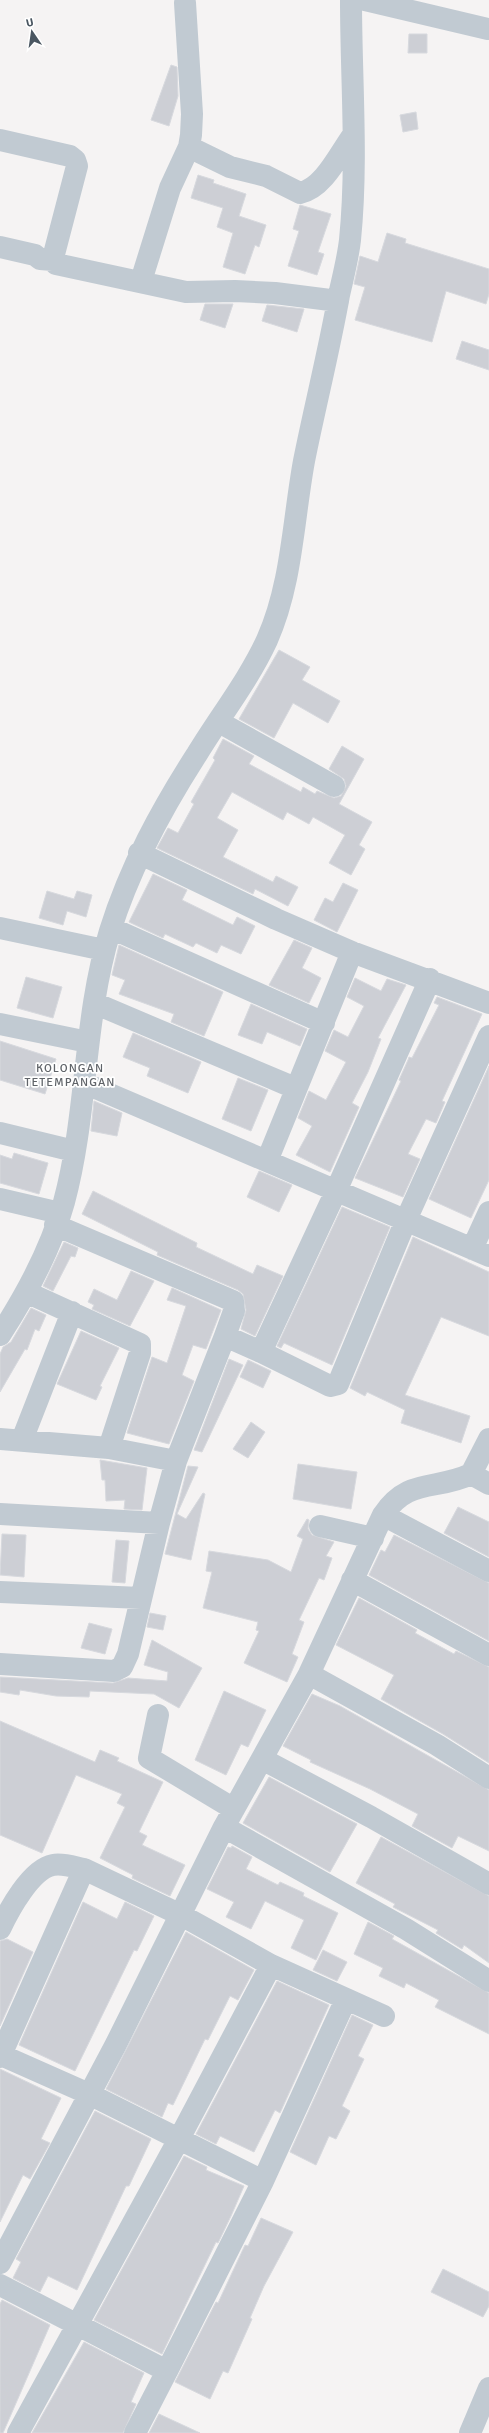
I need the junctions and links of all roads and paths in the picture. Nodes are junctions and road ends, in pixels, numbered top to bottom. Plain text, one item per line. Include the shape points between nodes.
1 (351, 0) edge
2 (365, 0) edge
3 (185, 3) dead end
4 (488, 30) dead end
5 (353, 135) junction
6 (0, 140) edge
7 (189, 147) junction
8 (0, 247) edge
9 (53, 260) junction
10 (141, 281) junction
11 (338, 301) junction
12 (218, 722) junction
13 (334, 786) dead end
14 (139, 853) junction
15 (0, 928) edge
16 (111, 928) junction
17 (104, 950) junction
18 (352, 952) junction
19 (430, 979) junction
20 (94, 1003) junction
21 (489, 1003) edge
22 (324, 1023) junction
23 (0, 1024) edge
24 (489, 1036) edge
25 (88, 1042) junction
26 (84, 1083) junction
27 (295, 1088) junction
28 (0, 1133) edge
29 (74, 1151) junction
30 (267, 1161) junction
31 (336, 1191) junction
32 (0, 1199) edge
33 (489, 1212) edge
34 (58, 1219) junction
35 (406, 1220) junction
36 (481, 1252) edge
37 (26, 1292) junction
38 (72, 1312) junction
39 (0, 1335) edge
40 (225, 1336) junction
41 (261, 1352) junction
42 (0, 1438) edge
43 (489, 1438) edge
44 (22, 1440) junction
45 (109, 1448) junction
46 (176, 1461) junction
47 (480, 1479) edge
48 (0, 1514) edge
49 (383, 1514) junction
50 (159, 1523) junction
51 (320, 1526) dead end
52 (373, 1538) junction
53 (489, 1571) edge
54 (352, 1580) junction
55 (0, 1592) edge
56 (141, 1598) junction
57 (489, 1655) edge
58 (0, 1664) edge
59 (309, 1674) junction
60 (158, 1715) dead end
61 (262, 1760) junction
62 (489, 1778) edge
63 (229, 1818) junction
64 (84, 1869) junction
65 (489, 1884) edge
66 (181, 1915) junction
67 (0, 1929) edge
68 (271, 1965) junction
69 (489, 1981) edge
70 (346, 1999) junction
71 (384, 2016) dead end
72 (1, 2056) edge
73 (89, 2094) junction
74 (179, 2139) junction
75 (263, 2181) junction
76 (0, 2263) edge
77 (0, 2285) edge
78 (75, 2325) junction
79 (167, 2371) junction
80 (489, 2388) edge
81 (18, 2433) edge
82 (135, 2433) edge
83 (470, 2433) edge

1 - 5 street
2 - 4 street
3 - 7 street via 192,114
5 - 7 street via 322,181 312,189 300,193 266,176 230,167
5 - 11 street via 354,186 350,244
6 - 9 street via 70,156 75,160 77,166
7 - 10 street via 170,188
8 - 9 street via 35,255 40,259
9 - 10 street via 56,264
10 - 11 street via 186,292 255,292
11 - 12 street via 304,461 286,583 266,641
12 - 13 street
12 - 14 street via 167,801
14 - 16 street
14 - 18 street via 276,919
15 - 17 street
16 - 17 street
16 - 22 street
17 - 20 street
18 - 19 street
18 - 22 street
19 - 21 street
19 - 31 street
20 - 25 street
20 - 27 street
22 - 27 street
23 - 25 street
24 - 35 street
25 - 26 street
26 - 29 street
26 - 30 street
27 - 30 street
28 - 29 street
29 - 34 street
30 - 31 street
31 - 35 street
31 - 41 street
32 - 34 street
33 - 36 street
34 - 37 street
34 - 40 street via 233,1301 234,1311
35 - 36 street
35 - 41 street via 338,1384 330,1386
37 - 38 street
37 - 39 street
38 - 44 street
38 - 45 street via 140,1344 140,1353
40 - 41 street
40 - 46 street
42 - 44 street
43 - 47 street
44 - 45 street
45 - 46 street
46 - 50 street
47 - 49 street via 414,1488 392,1502
48 - 50 street
49 - 52 street
49 - 53 street
50 - 56 street
51 - 52 street
52 - 54 street
54 - 57 street
54 - 59 street
55 - 56 street
56 - 58 street via 128,1654 122,1668 118,1670
59 - 61 street
59 - 62 street via 437,1745
60 - 63 street via 149,1758
61 - 63 street
61 - 65 street via 371,1817
63 - 66 street
63 - 69 street
64 - 66 street
64 - 67 street via 66,1865 54,1865 44,1869 18,1897
64 - 72 street
66 - 68 street
66 - 73 street
68 - 70 street
68 - 74 street
70 - 71 street
70 - 75 street
72 - 73 street
73 - 74 street
73 - 76 street
74 - 75 street
74 - 78 street
75 - 79 street
77 - 78 street
78 - 79 street
78 - 81 street
79 - 82 street
80 - 83 street

